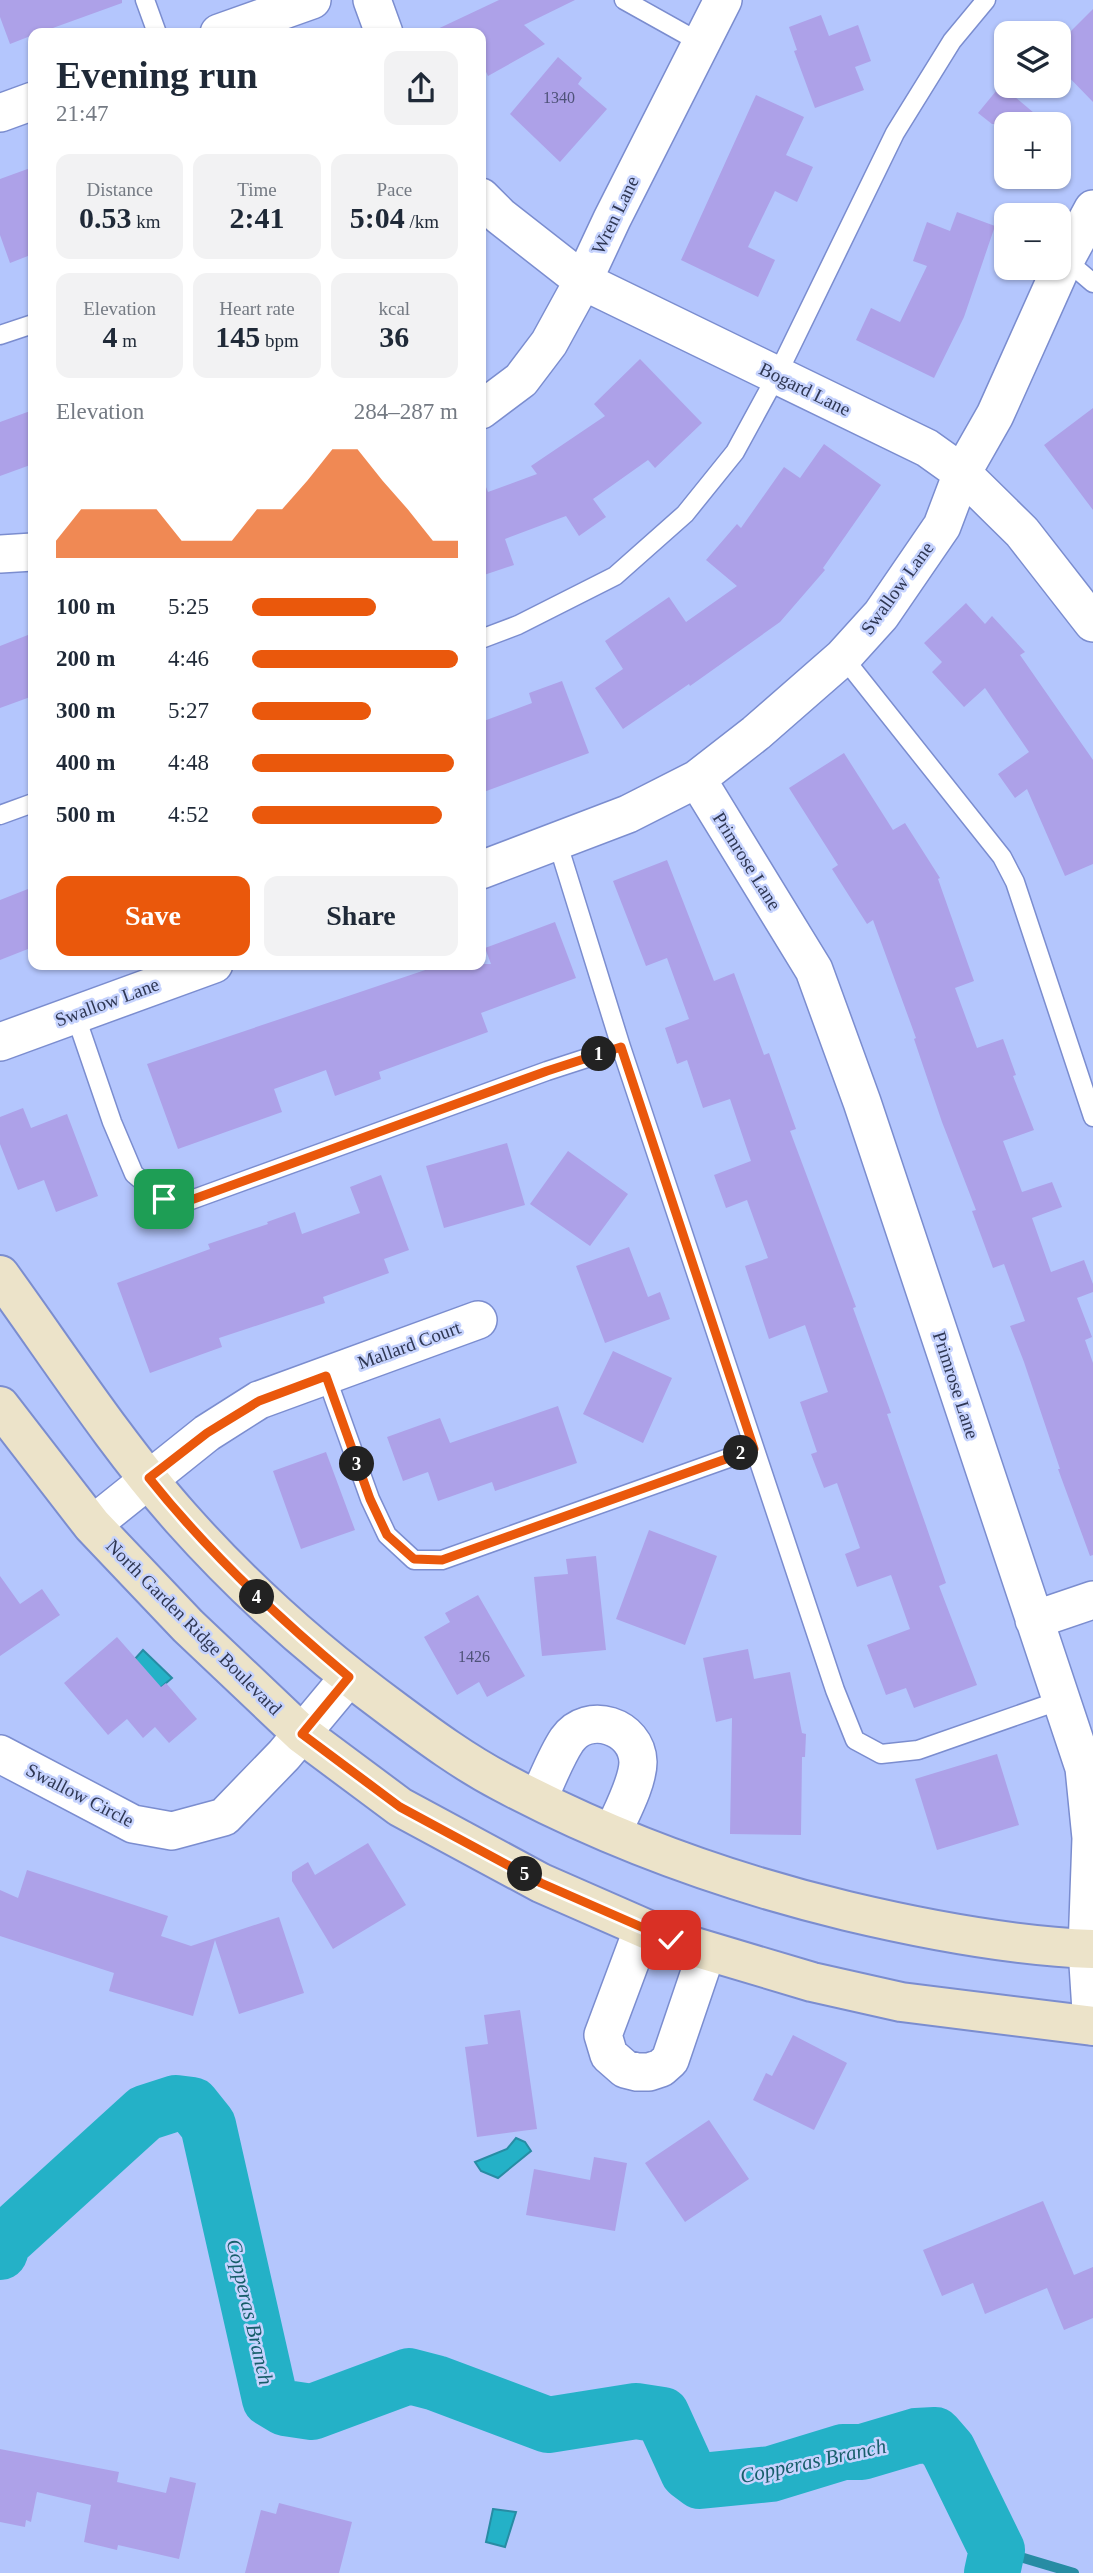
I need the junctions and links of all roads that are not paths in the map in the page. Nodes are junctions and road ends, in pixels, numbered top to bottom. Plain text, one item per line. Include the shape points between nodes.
1 (145, 0) edge
2 (313, 0) edge
3 (372, 0) edge
4 (624, 0) edge
5 (723, 0) edge
6 (985, 0) edge
7 (155, 28) edge
8 (233, 28) edge
9 (382, 28) edge
10 (701, 43) junction
11 (28, 103) edge
12 (0, 113) edge
13 (486, 202) edge
14 (1093, 209) edge
15 (1071, 251) edge
16 (1071, 264) edge
17 (1057, 280) edge
18 (583, 281) junction
19 (1093, 283) edge
20 (28, 326) edge
21 (0, 335) edge
22 (777, 375) junction
23 (486, 406) edge
24 (962, 473) junction
25 (28, 552) edge
26 (0, 554) edge
27 (1093, 623) edge
28 (486, 637) edge
29 (843, 657) junction
30 (696, 779) junction
31 (28, 805) edge
32 (0, 815) edge
33 (557, 841) junction
34 (486, 868) edge
35 (197, 970) edge
36 (75, 1014) junction
37 (0, 1042) edge
38 (621, 1047) junction
39 (1093, 1117) edge
40 (0, 1275) edge
41 (478, 1320) dead end
42 (326, 1376) junction
43 (0, 1406) edge
44 (754, 1449) junction
45 (149, 1478) junction
46 (92, 1525) junction
47 (1093, 1600) edge
48 (1034, 1620) junction
49 (349, 1677) junction
50 (1061, 1700) junction
51 (302, 1734) junction
52 (0, 1754) edge
53 (538, 1799) junction
54 (611, 1834) junction
55 (643, 1928) junction
56 (1090, 1949) edge
57 (707, 1951) junction
58 (1092, 2026) edge

1 - 7 lane
2 - 8 street
3 - 9 street
4 - 10 lane
5 - 10 street, Wren Lane
6 - 22 lane via 952,40 895,133
10 - 18 street, Wren Lane
11 - 12 street
13 - 18 street, Bogard Lane
14 - 15 street, Swallow Lane
16 - 19 lane
17 - 24 street, Swallow Lane via 995,415
18 - 22 street, Bogard Lane
18 - 23 street, Wren Lane via 549,343 521,380
20 - 21 lane
22 - 24 street, Bogard Lane via 927,448
22 - 28 lane via 735,452 685,514 615,576
24 - 27 street, Bogard Lane via 1022,532
24 - 29 street, Swallow Lane via 942,526 881,615
25 - 26 street
29 - 30 street, Swallow Lane
29 - 39 lane via 1002,857 1015,883
30 - 33 street, Swallow Lane via 628,814
30 - 48 street, Primrose Lane via 814,970
31 - 32 lane
33 - 34 street, Swallow Lane
33 - 38 lane
35 - 36 street, Swallow Lane
36 - 37 street, Swallow Lane
36 - 38 lane via 134,1174 164,1199 191,1200
38 - 44 lane
40 - 45 main road
41 - 42 street, Mallard Court
42 - 44 lane via 387,1535 414,1559 442,1560
42 - 45 street, Mallard Court via 259,1401 207,1433
43 - 46 main road, North Garden Ridge Boulevard
44 - 50 lane via 855,1740 881,1754 918,1750
45 - 46 street, Mallard Court
45 - 49 main road via 180,1517 277,1617
46 - 51 main road, North Garden Ridge Boulevard via 188,1626
47 - 48 street
48 - 50 street, Primrose Lane
49 - 51 street, Swallow Circle
49 - 53 main road via 443,1746
50 - 56 street, Primrose Lane via 1084,1768 1091,1838
51 - 52 street, Swallow Circle via 224,1817 172,1831 133,1824
51 - 55 main road, North Garden Ridge Boulevard via 400,1807 541,1883
53 - 54 main road
53 - 54 street via 576,1731 587,1725 612,1726 631,1741 638,1764
54 - 56 main road via 710,1871 898,1923
55 - 57 main road, North Garden Ridge Boulevard
55 - 57 street via 603,2035 610,2055 625,2069 649,2072 670,2060
56 - 58 street, Primrose Lane
57 - 58 main road, North Garden Ridge Boulevard via 901,2002

